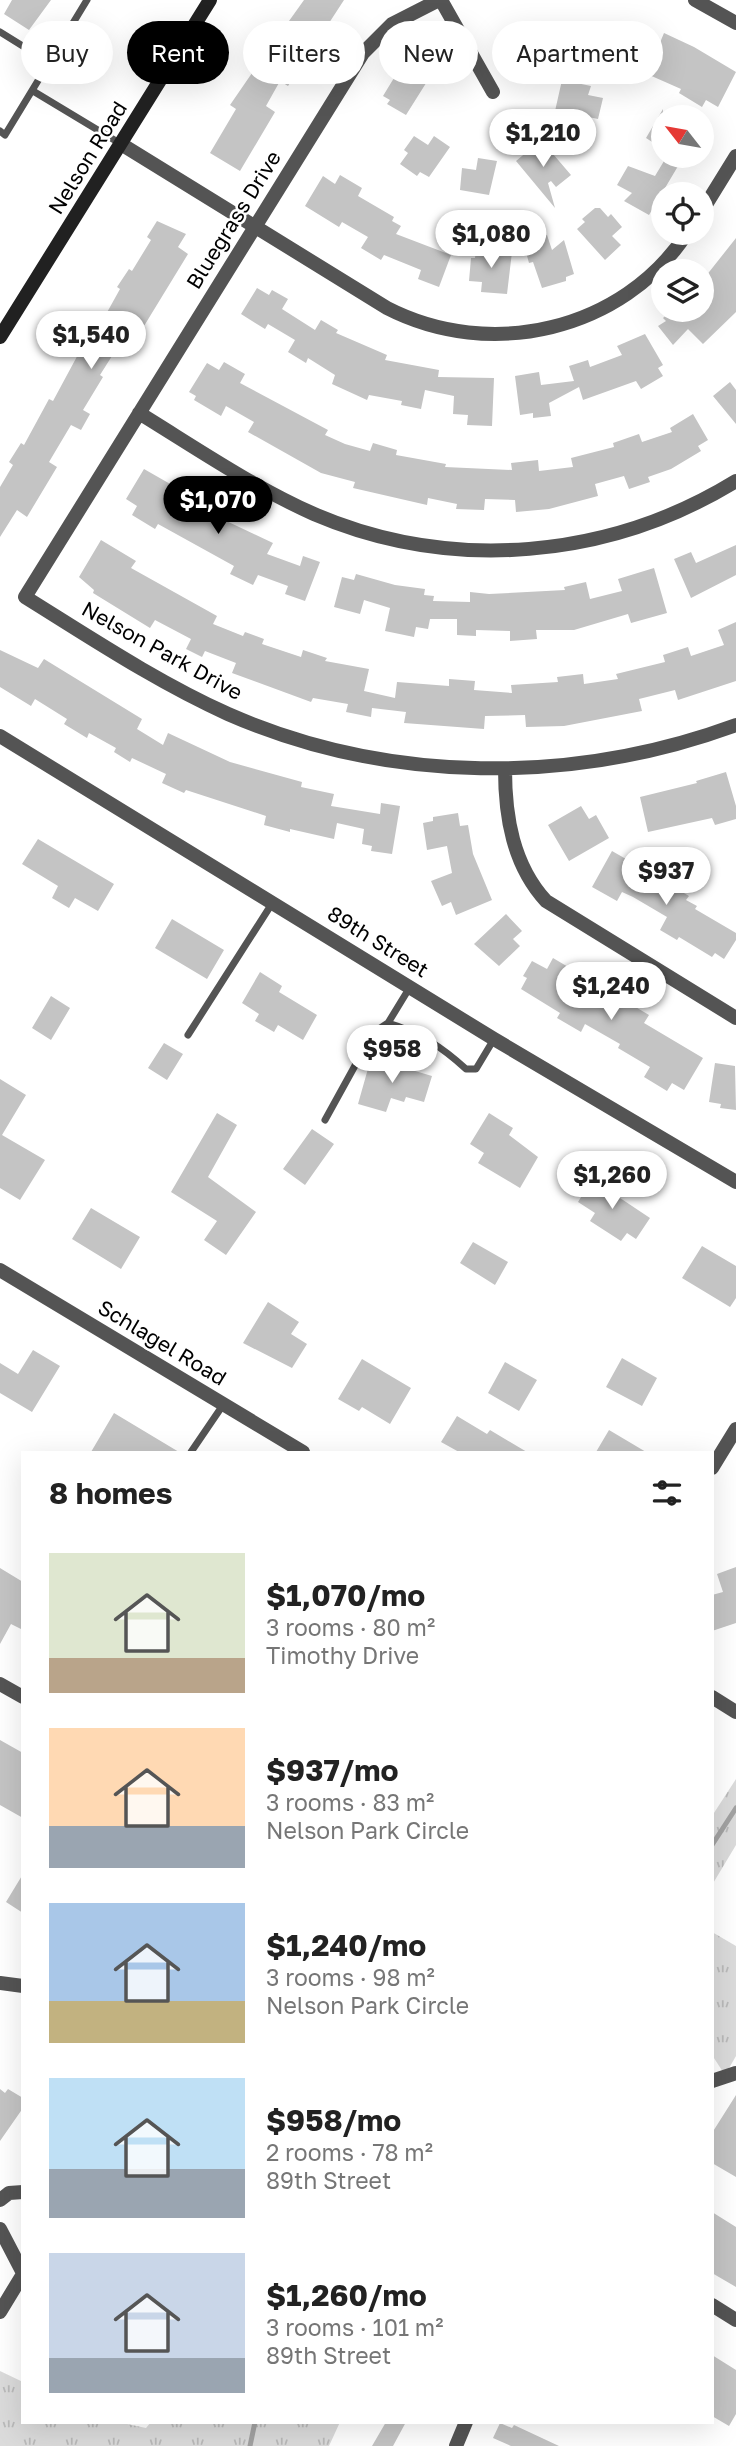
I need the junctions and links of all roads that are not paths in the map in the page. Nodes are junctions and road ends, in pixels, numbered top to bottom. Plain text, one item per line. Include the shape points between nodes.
1 (87, 0) edge
2 (210, 0) edge
3 (440, 0) edge
4 (695, 0) edge
5 (74, 21) edge
6 (736, 23) edge
7 (0, 32) edge
8 (21, 45) edge
9 (37, 84) edge
10 (33, 91) junction
11 (493, 92) dead end
12 (0, 131) edge
13 (121, 144) junction
14 (736, 156) edge
15 (714, 192) edge
16 (254, 228) junction
17 (677, 245) edge
18 (0, 337) edge
19 (139, 413) junction
20 (736, 481) edge
21 (25, 597) joint
22 (736, 725) edge
23 (0, 736) edge
24 (505, 769) junction
25 (273, 902) junction
26 (410, 987) junction
27 (736, 1017) edge
28 (388, 1023) junction
29 (188, 1035) dead end
30 (494, 1039) junction
31 (325, 1120) dead end
32 (736, 1182) edge
33 (0, 1270) edge
34 (223, 1405) junction
35 (736, 1429) edge
36 (192, 1451) edge
37 (301, 1451) edge
38 (714, 1465) edge
39 (0, 1684) edge
40 (21, 1696) edge
41 (714, 1699) edge
42 (736, 1712) edge
43 (0, 1983) edge
44 (21, 1986) edge
45 (736, 2073) edge
46 (714, 2080) edge
47 (21, 2192) edge
48 (0, 2200) edge
49 (0, 2229) edge
50 (21, 2269) edge
51 (21, 2276) edge
52 (714, 2306) edge
53 (0, 2312) edge
54 (736, 2320) edge
55 (465, 2424) edge
56 (456, 2446) edge

1 - 5 lane
2 - 13 main road, Nelson Road
3 - 11 street
3 - 16 street, Bluegrass Drive via 399,19 369,45
4 - 6 street
7 - 8 lane
9 - 10 lane
10 - 12 lane via 5,135
10 - 13 lane
13 - 16 street
13 - 18 main road, Nelson Road
14 - 15 street
16 - 17 street via 400,315 445,330 500,334 563,325 605,308 656,271
16 - 19 street, Bluegrass Drive
19 - 20 street via 243,477 311,512 391,538 455,549 528,551 606,537 674,514
19 - 21 street, Bluegrass Drive
21 - 24 street, Nelson Park Drive via 195,698 266,729 364,756
22 - 24 street, Nelson Park Drive via 620,758
23 - 25 street, 89th Street
24 - 27 street via 505,805 512,839 546,901
25 - 26 street, 89th Street
25 - 29 lane
26 - 28 lane
26 - 30 street, 89th Street
28 - 30 lane via 443,1048 466,1069 476,1069
28 - 31 lane via 373,1033
30 - 32 street, 89th Street
33 - 34 street, Schlagel Road
34 - 36 lane
34 - 37 street, Schlagel Road
35 - 38 street
39 - 40 street
41 - 42 street
43 - 44 street
45 - 46 street
47 - 48 street
49 - 50 street
51 - 53 street
52 - 54 street
55 - 56 street

